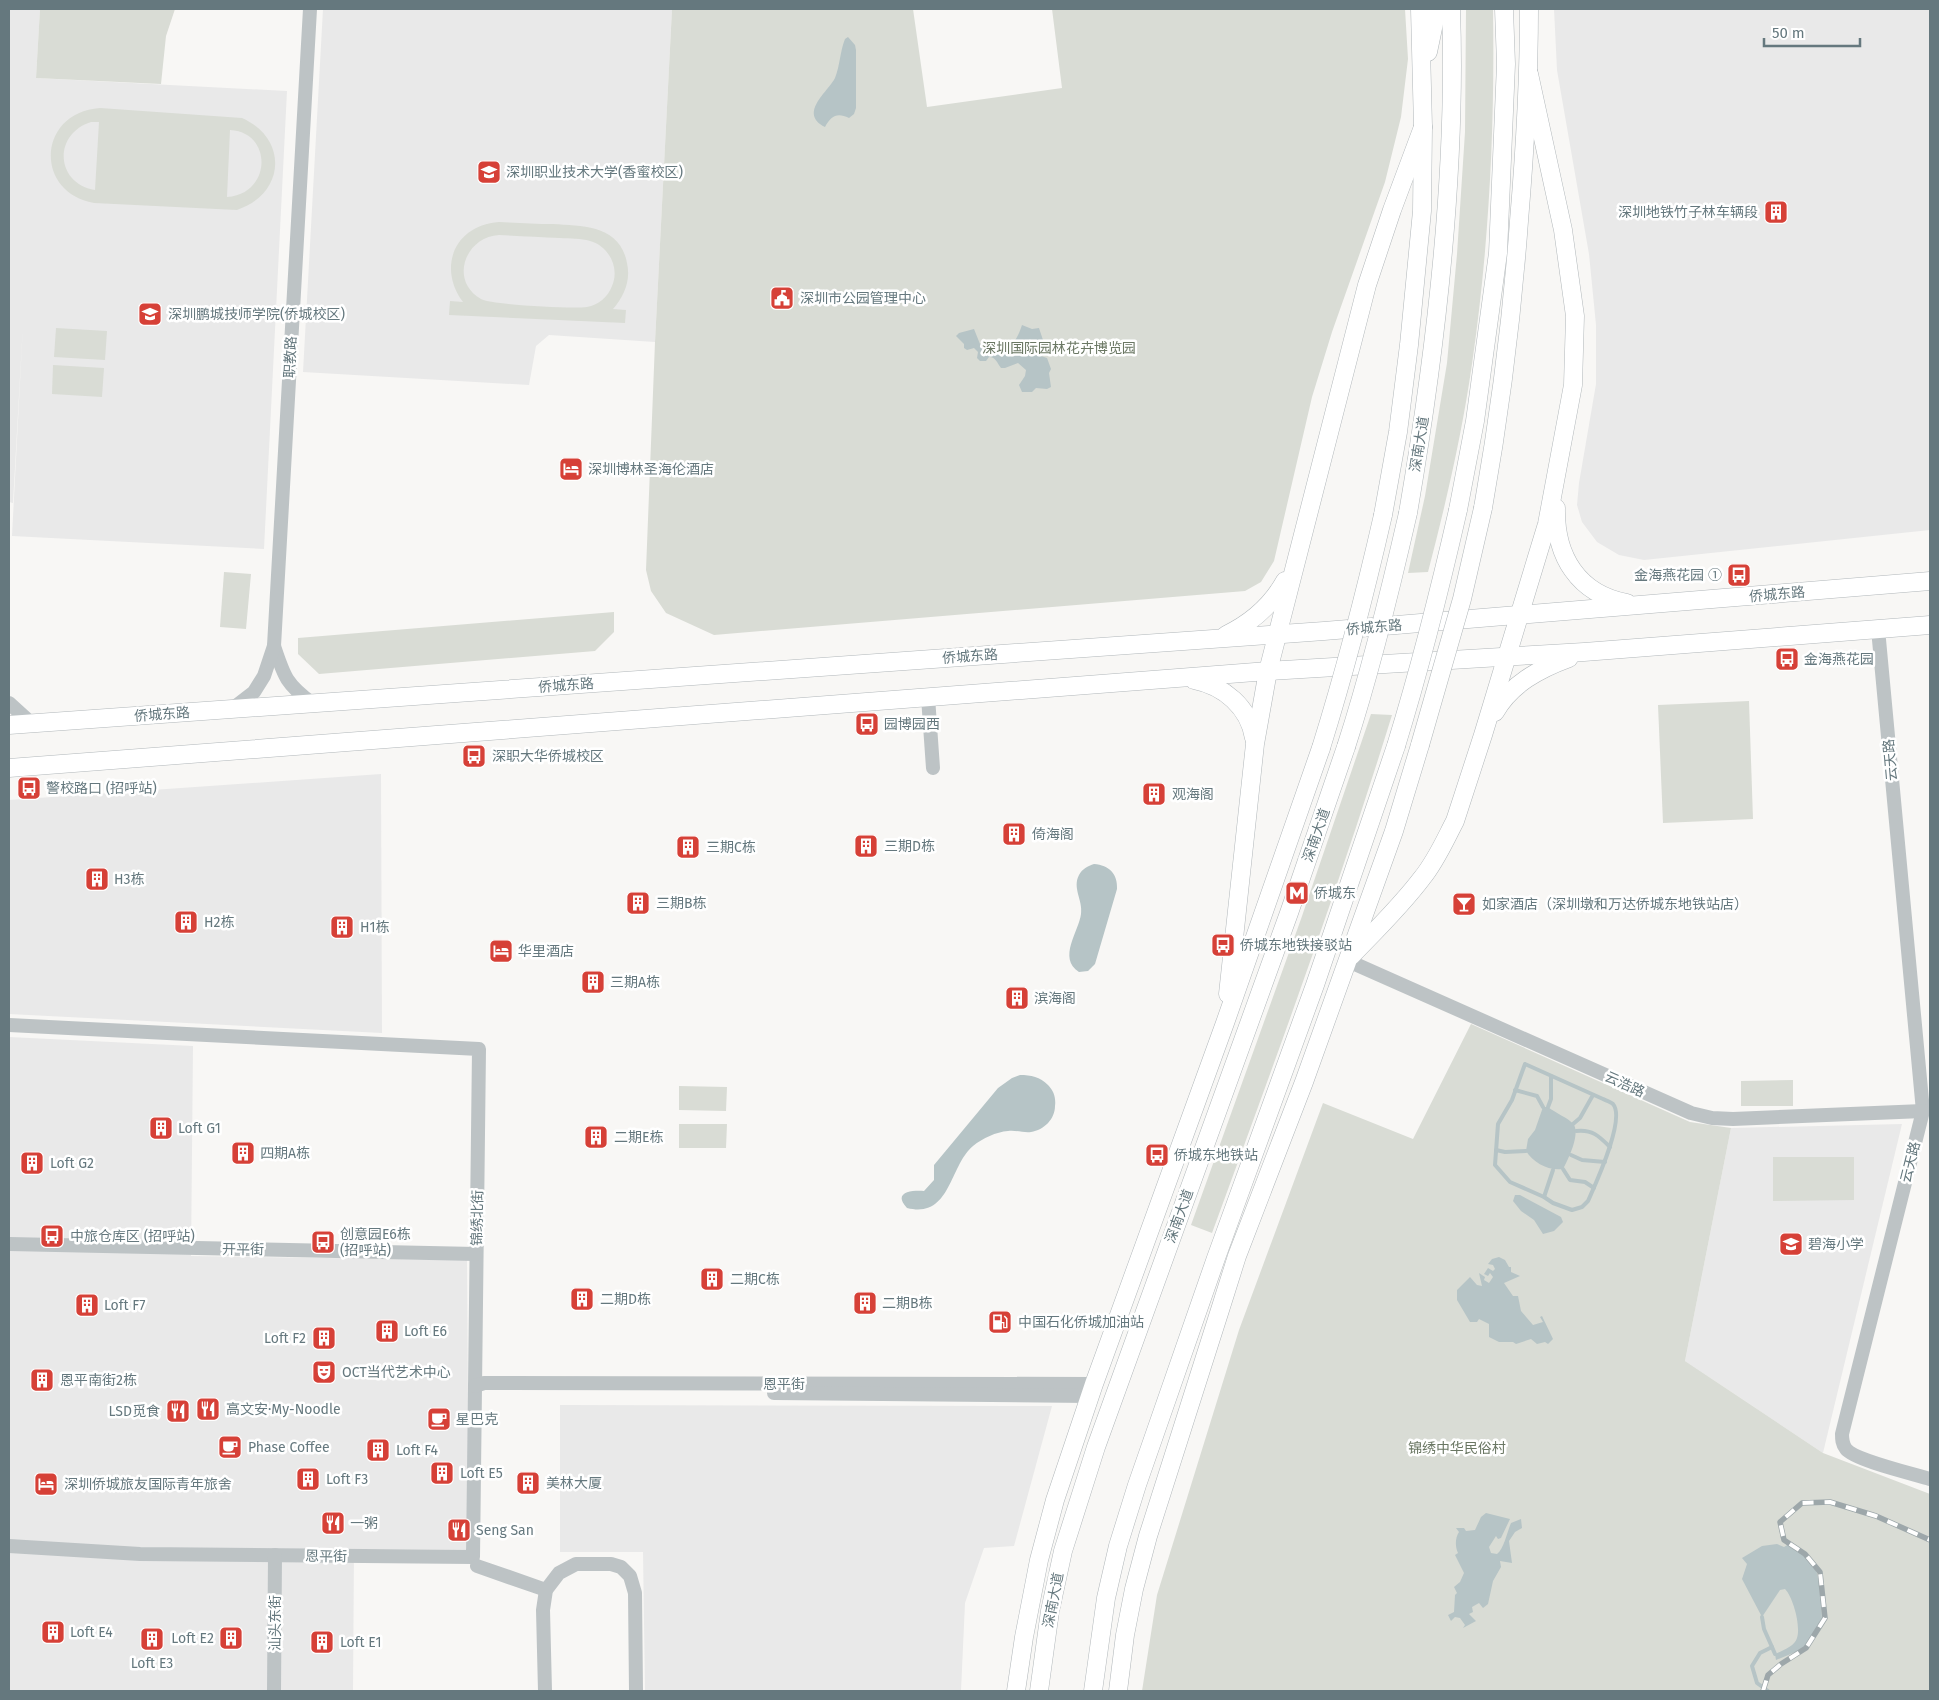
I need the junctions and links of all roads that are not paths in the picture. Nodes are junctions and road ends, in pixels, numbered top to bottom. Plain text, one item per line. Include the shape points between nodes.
1 (310, 9) edge
2 (1420, 9) edge
3 (1437, 9) edge
4 (1451, 9) edge
5 (1504, 9) edge
6 (1529, 9) edge
7 (1529, 74) junction
8 (1422, 84) junction
9 (1423, 127) junction
10 (1556, 477) junction
11 (1294, 566) junction
12 (1930, 581) edge
13 (1644, 606) junction
14 (1519, 615) junction
15 (1930, 625) edge
16 (1878, 629) junction
17 (1276, 634) junction
18 (1220, 638) junction
19 (274, 646) junction
20 (1584, 652) junction
21 (1507, 656) junction
22 (1268, 671) junction
23 (1182, 678) junction
24 (928, 697) junction
25 (312, 703) junction
26 (9, 704) edge
27 (232, 709) junction
28 (31, 723) junction
29 (9, 725) edge
30 (1483, 735) junction
31 (1255, 744) junction
32 (10, 768) edge
33 (932, 768) dead end
34 (1346, 960) junction
35 (1225, 1023) junction
36 (9, 1025) edge
37 (1923, 1111) junction
38 (9, 1244) edge
39 (1167, 1248) junction
40 (476, 1254) junction
41 (1120, 1310) junction
42 (1220, 1310) junction
43 (475, 1386) junction
44 (1092, 1390) junction
45 (1165, 1404) junction
46 (1080, 1426) junction
47 (1930, 1479) edge
48 (9, 1546) edge
49 (1063, 1551) junction
50 (275, 1555) junction
51 (475, 1562) junction
52 (486, 1582) dead end
53 (546, 1590) junction
54 (274, 1691) edge
55 (545, 1691) edge
56 (636, 1691) edge
57 (1016, 1691) edge
58 (1039, 1691) edge
59 (1093, 1691) edge
60 (1118, 1691) edge

1 - 19 street, 职教路
2 - 8 main road
3 - 8 main road
4 - 39 main road, 深南大道, bridge via 1451,135 1443,244 1422,429 1389,599 1346,747
5 - 45 main road, bridge via 1506,64 1498,253 1475,421 1436,606 1396,746 1315,985
6 - 7 main road
7 - 10 main road via 1563,230 1575,316 1573,385
7 - 34 main road, bridge via 1508,349 1483,508 1462,599 1420,745 1394,830
8 - 9 main road
9 - 11 main road via 1367,285
9 - 35 main road, bridge via 1422,212 1410,336 1383,515 1361,609 1321,748
10 - 13 main road via 1556,524 1564,557 1574,573 1603,596
10 - 14 main road via 1547,524
11 - 17 main road
11 - 18 main road via 1270,604 1240,628
12 - 13 main road, 侨城东路
13 - 14 main road, 侨城东路
14 - 17 main road, 侨城东路
14 - 21 main road
15 - 16 main road
16 - 20 main road
16 - 37 street, 云天路
17 - 18 main road, 侨城东路
17 - 22 main road
18 - 25 main road, 侨城东路
19 - 25 street, 职教路 via 283,673 294,690
19 - 27 street, 职教路 via 264,676 254,692
20 - 21 main road
20 - 30 main road via 1546,667 1513,687
21 - 22 main road
21 - 30 main road
22 - 23 main road
22 - 31 main road
23 - 24 main road
23 - 31 main road via 1216,688 1239,704 1253,730
24 - 32 main road
24 - 33 street
25 - 27 main road, 侨城东路
26 - 28 street
27 - 28 main road, 侨城东路
28 - 29 main road, 侨城东路
30 - 34 main road via 1455,820 1441,850 1388,918
31 - 35 main road
34 - 37 street, 云浩路 via 1691,1113 1733,1119
34 - 42 main road
35 - 41 main road
36 - 40 street, 锦绣北街 via 479,1050
37 - 47 street, 云天路 via 1842,1442 1846,1449 1858,1456
38 - 40 street, 开平街
39 - 41 main road
39 - 49 main road, 深南大道 via 1096,1447
40 - 43 street, 锦绣北街
41 - 44 main road
42 - 45 main road
42 - 60 main road via 1145,1545 1125,1635
43 - 44 street, 恩平街 via 484,1383
43 - 51 street
44 - 46 main road
45 - 59 main road via 1118,1546 1106,1598
46 - 49 main road via 1068,1486
46 - 57 main road via 1038,1560
48 - 50 street, 恩平街 via 140,1554
49 - 58 main road, 深南大道 via 1050,1611
50 - 51 street, 恩平街
50 - 54 street, 汕头东街
51 - 52 street
51 - 53 street, 恩平街
53 - 55 street via 543,1610
53 - 56 street via 559,1573 576,1564 611,1564 621,1567 630,1576 635,1593

